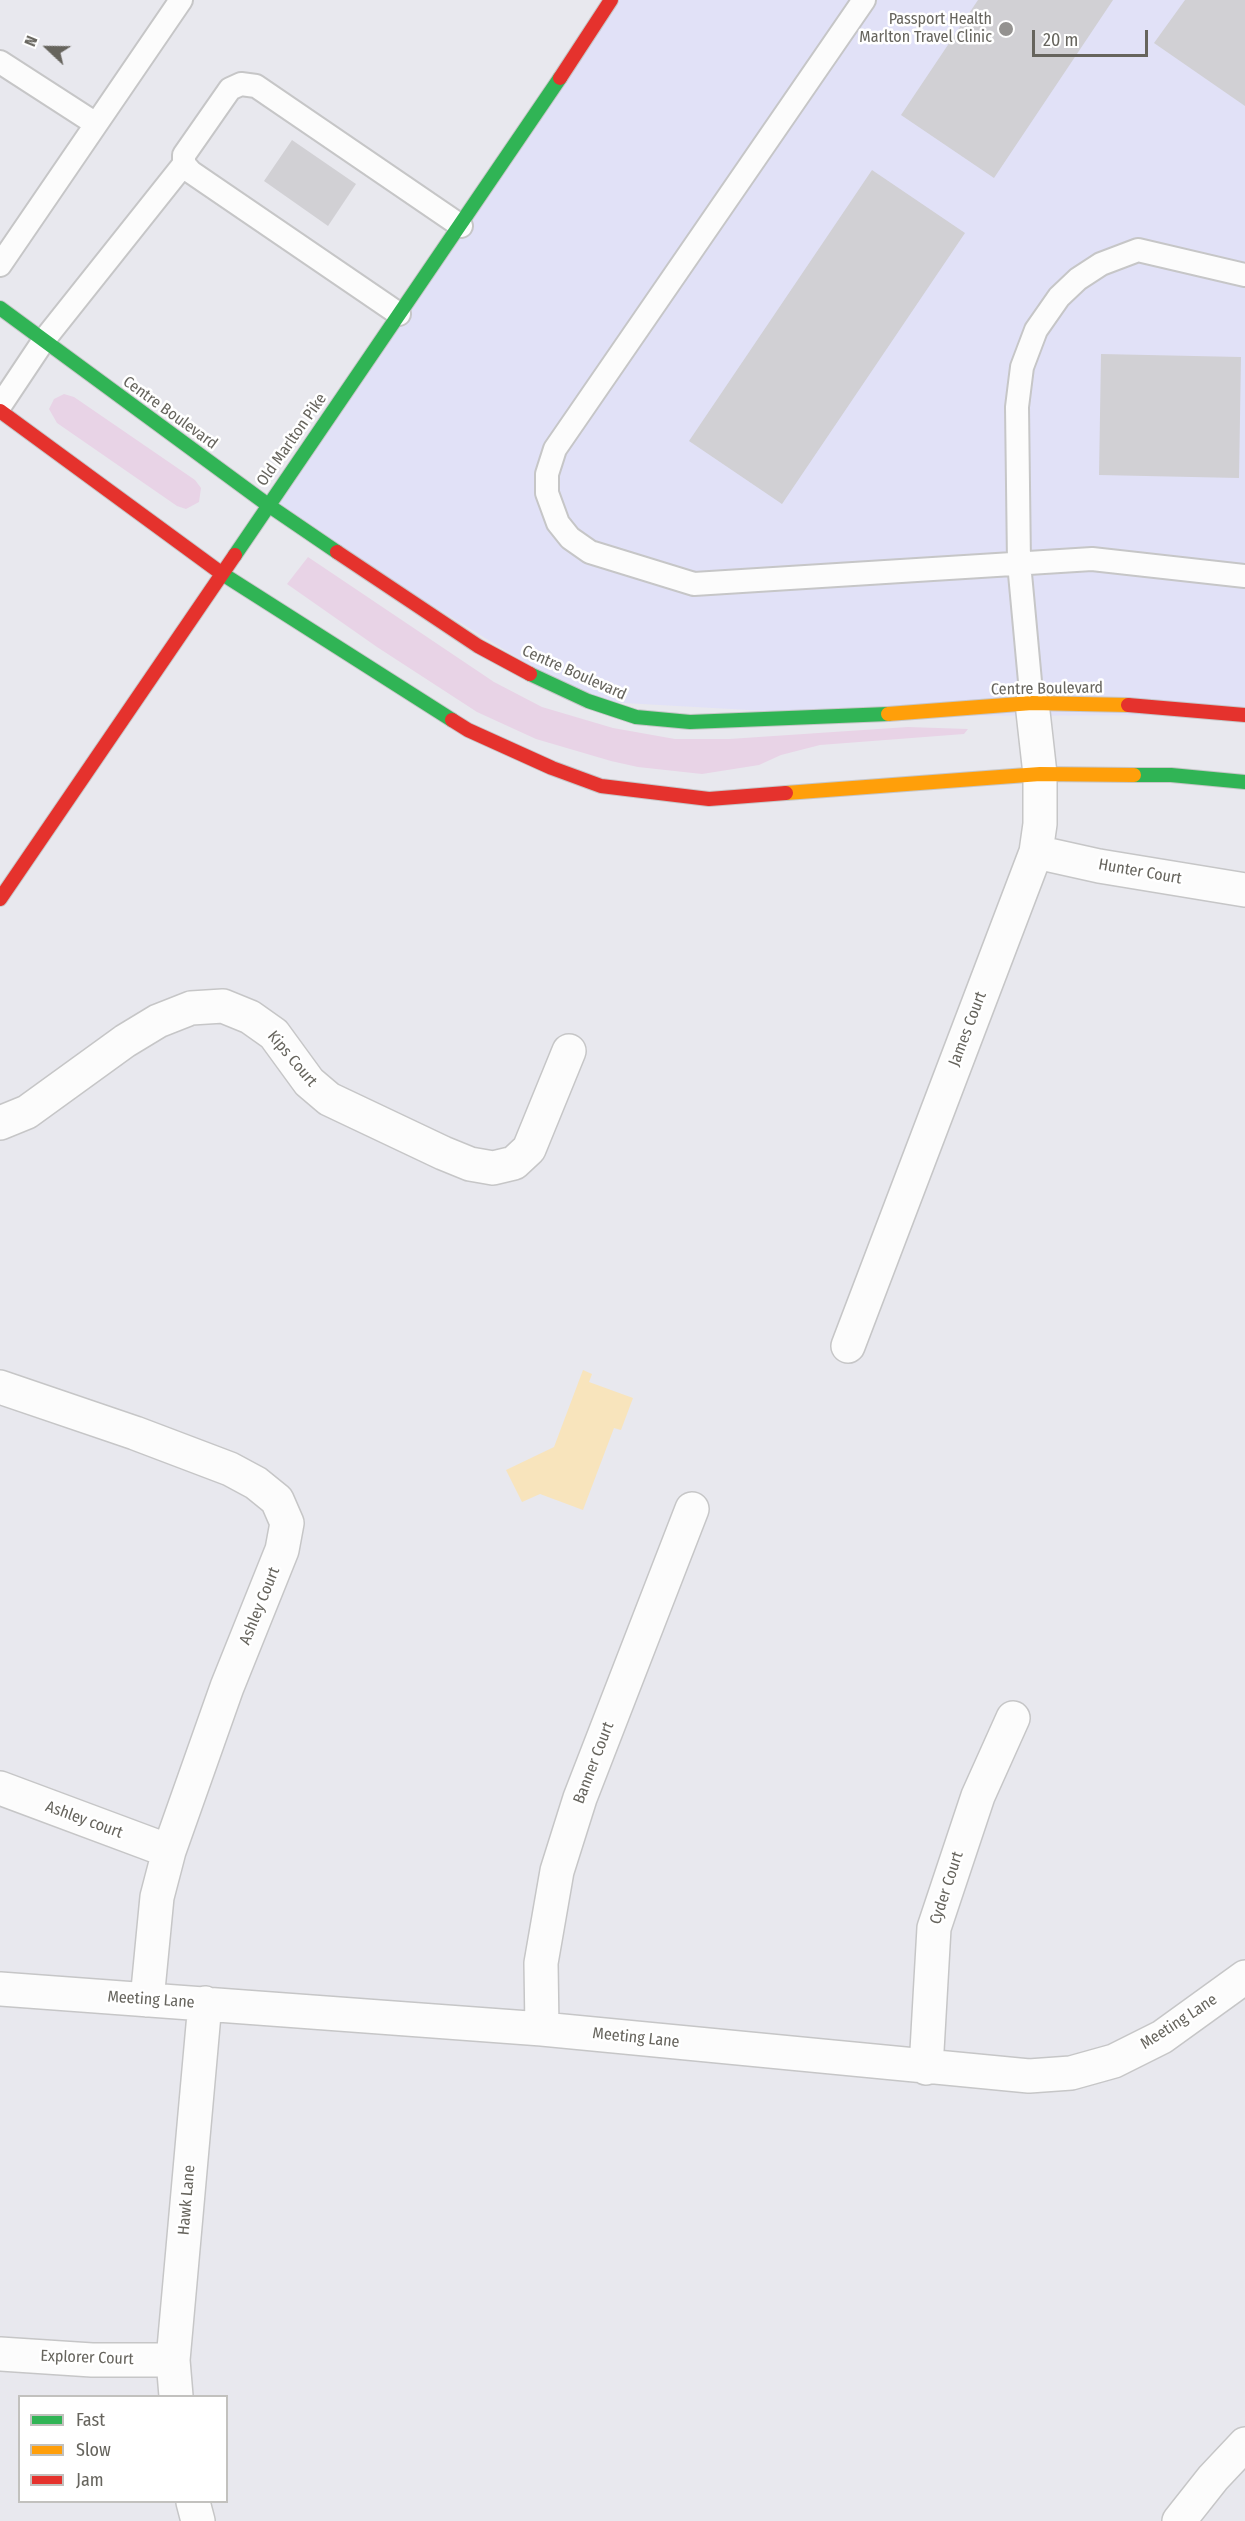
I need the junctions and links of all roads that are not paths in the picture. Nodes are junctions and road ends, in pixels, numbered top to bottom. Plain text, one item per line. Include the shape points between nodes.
1 (181, 0) edge
2 (611, 0) edge
3 (864, 0) edge
4 (0, 62) edge
5 (96, 124) junction
6 (184, 164) junction
7 (460, 226) junction
8 (0, 266) edge
9 (1245, 275) edge
10 (0, 308) edge
11 (399, 314) junction
12 (44, 340) junction
13 (0, 406) edge
14 (0, 411) edge
15 (268, 505) junction
16 (1019, 563) junction
17 (221, 573) junction
18 (1245, 576) edge
19 (1032, 703) junction
20 (1245, 715) edge
21 (1040, 774) junction
22 (1245, 782) edge
23 (1036, 852) junction
24 (1245, 890) edge
25 (0, 899) edge
26 (569, 1051) dead end
27 (0, 1123) edge
28 (848, 1346) dead end
29 (0, 1387) edge
30 (692, 1509) dead end
31 (1013, 1718) dead end
32 (0, 1788) edge
33 (169, 1851) junction
34 (1245, 1977) edge
35 (0, 1989) edge
36 (147, 2000) junction
37 (205, 2003) junction
38 (542, 2029) junction
39 (926, 2068) junction
40 (0, 2354) edge
41 (173, 2360) junction
42 (176, 2395) edge
43 (1245, 2444) edge
44 (193, 2503) edge
45 (198, 2521) edge
46 (1179, 2521) edge

1 - 5 lane
2 - 7 street, Old Marlton Pike
3 - 16 lane via 555,449 547,474 548,499 561,528 584,549 694,584
4 - 5 lane
5 - 8 lane
6 - 7 lane via 184,155 230,89 241,84 256,86
6 - 11 lane
6 - 12 lane
7 - 11 street, Old Marlton Pike
9 - 16 lane via 1138,250 1113,258 1084,275 1051,307 1030,342 1019,380
10 - 12 street, Centre Boulevard
11 - 15 street, Old Marlton Pike
12 - 13 lane
12 - 15 street, Centre Boulevard
14 - 17 street
15 - 17 street, Old Marlton Pike
15 - 19 street, Centre Boulevard via 478,646 537,678 636,717 690,722 845,717
16 - 18 lane via 1092,559
16 - 19 lane
17 - 21 street via 468,730 601,786 709,799
17 - 25 street, Old Marlton Pike
19 - 20 street, Centre Boulevard via 1124,705
19 - 21 street, James Court
21 - 22 street via 1171,775
21 - 23 street, James Court
23 - 24 street, Hunter Court
23 - 28 street, James Court
26 - 27 street, Kips Court via 529,1149 514,1163 493,1168 443,1153 329,1100 309,1082 274,1034 250,1017 223,1006 191,1008 158,1021 27,1112
29 - 33 street, Ashley Court via 230,1469 277,1500 287,1523 282,1550 227,1687
30 - 38 street, Banner Court via 580,1798 556,1871 541,1963
31 - 39 street, Cyder Court via 978,1796 934,1928
32 - 33 street, Ashley court
33 - 36 street, Ashley Court via 157,1897
34 - 39 street, Meeting Lane via 1162,2037 1114,2061 1071,2073 1029,2076
35 - 36 street, Meeting Lane
36 - 37 street, Meeting Lane
37 - 38 street, Meeting Lane
37 - 41 street, Hawk Lane
38 - 39 street, Meeting Lane
40 - 41 street, Explorer Court
41 - 42 street, Hawk Lane
43 - 46 street
44 - 45 street

